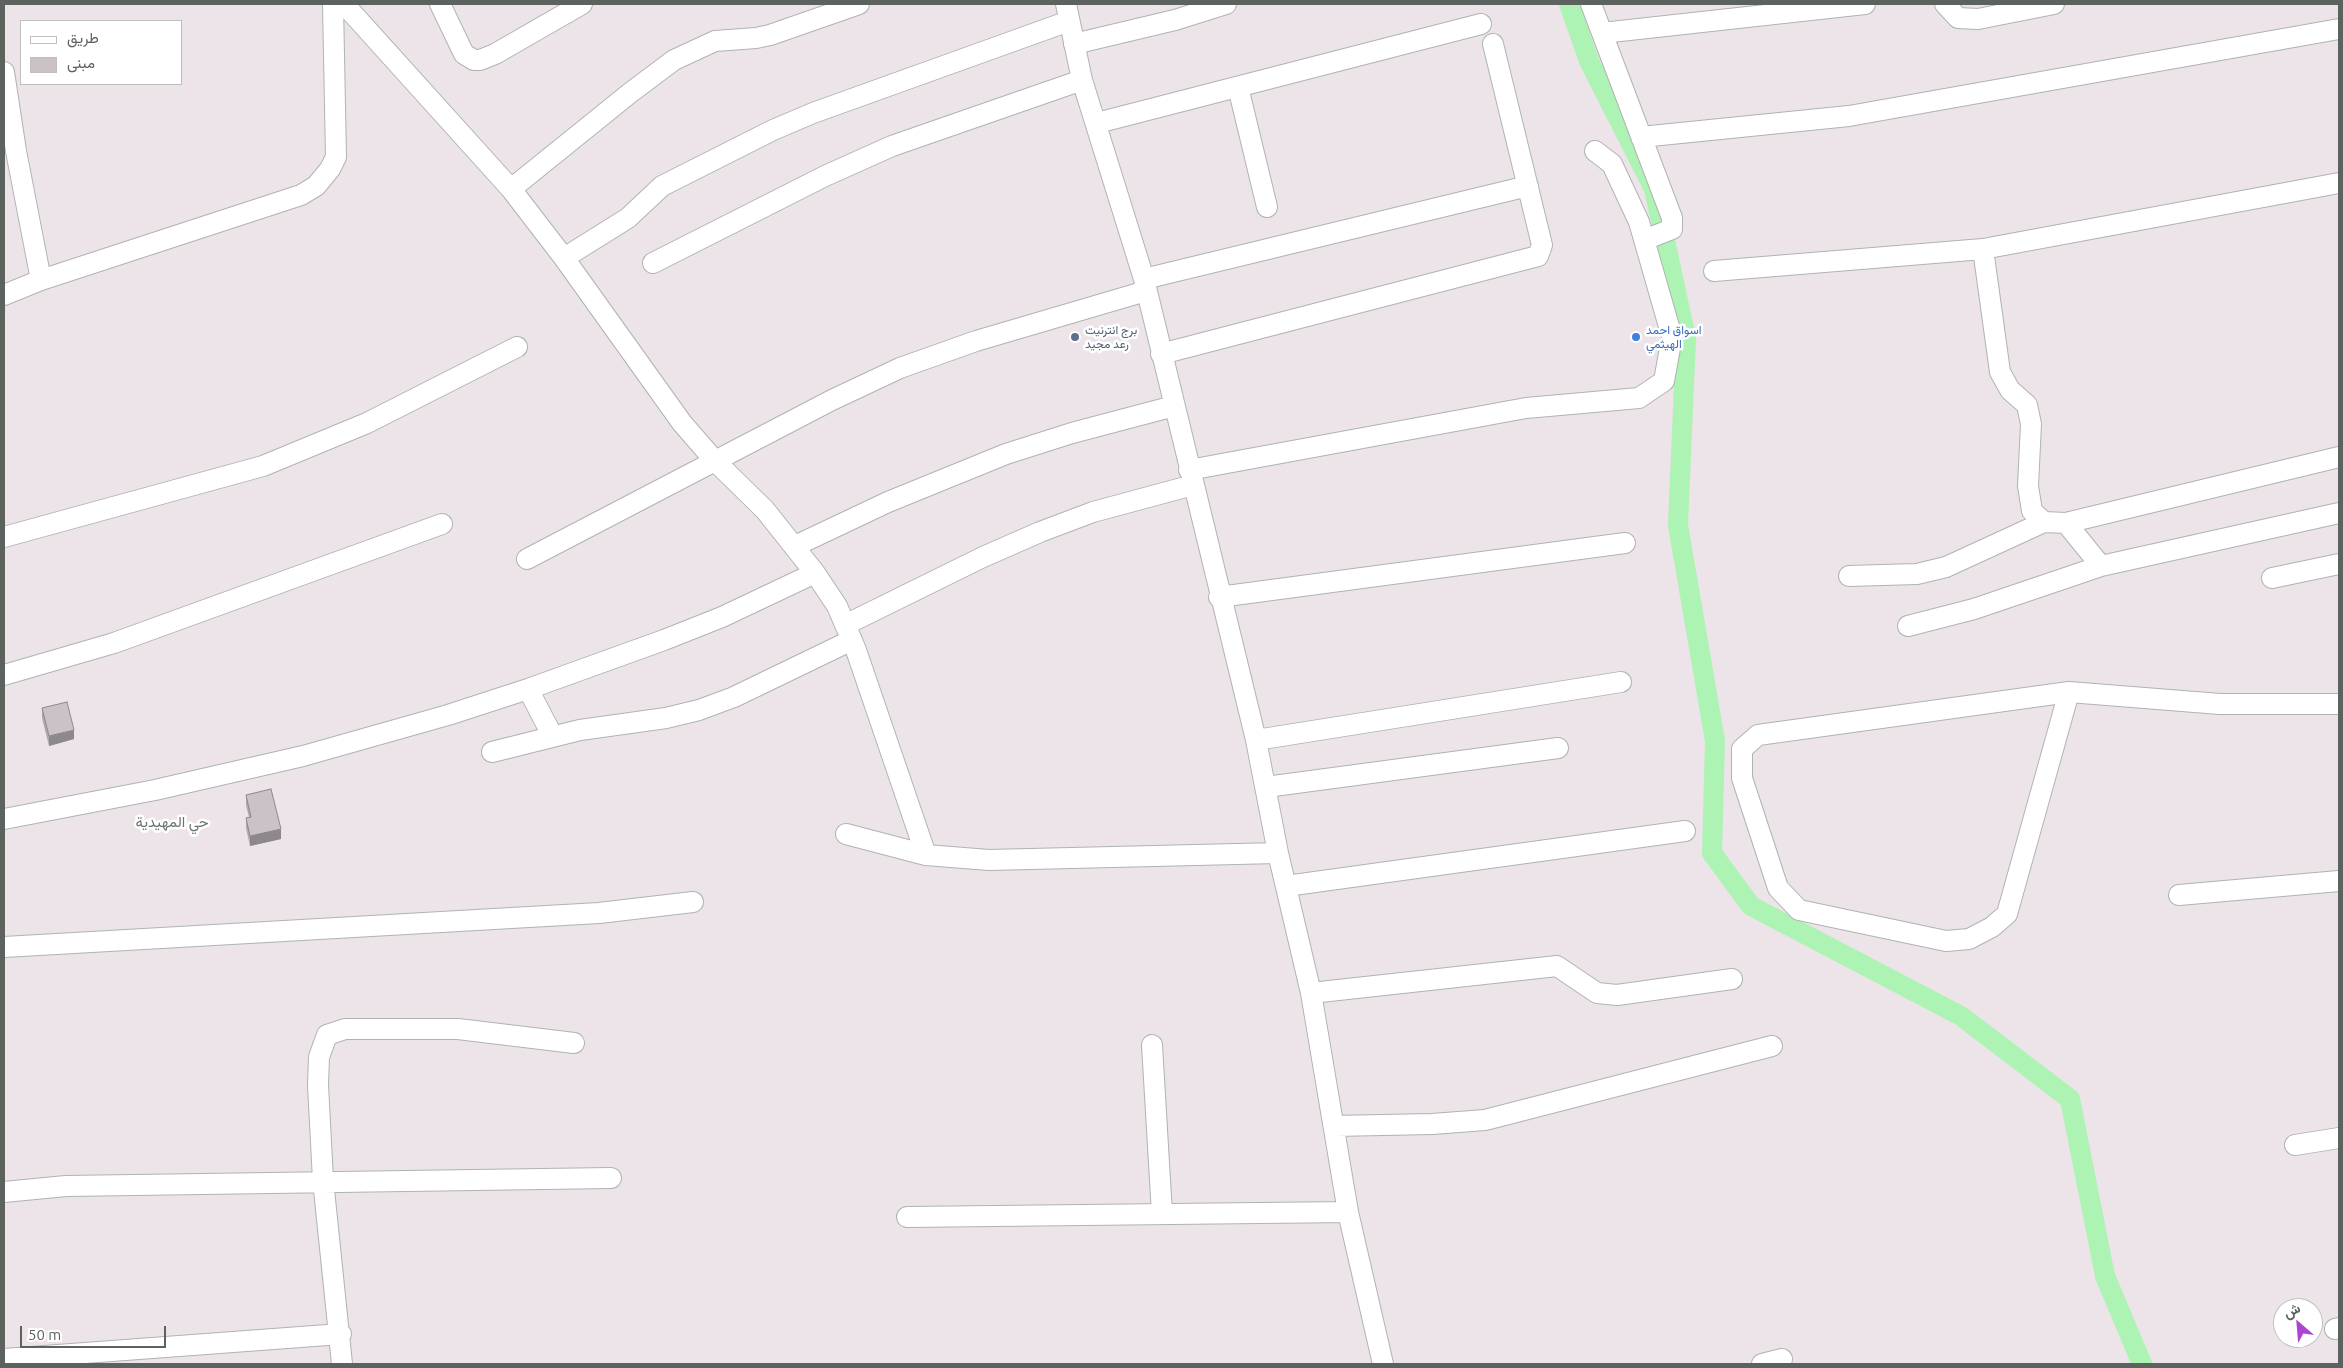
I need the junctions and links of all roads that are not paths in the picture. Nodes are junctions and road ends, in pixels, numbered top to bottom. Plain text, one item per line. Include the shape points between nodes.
1 (333, 4) edge
2 (344, 4) edge
3 (440, 4) edge
4 (582, 4) edge
5 (859, 4) edge
6 (1226, 4) edge
7 (1592, 4) edge
8 (1865, 4) edge
9 (1945, 4) edge
10 (2054, 4) edge
11 (1067, 12) edge
12 (1481, 24) dead end
13 (2339, 30) edge
14 (1602, 33) junction
15 (1074, 44) junction
16 (1494, 44) dead end
17 (4, 72) edge
18 (1082, 80) junction
19 (1238, 87) junction
20 (1097, 123) junction
21 (1641, 137) junction
22 (10, 151) edge
23 (1596, 151) dead end
24 (2339, 183) edge
25 (1528, 186) junction
26 (511, 189) junction
27 (1267, 207) dead end
28 (1644, 240) junction
29 (1983, 249) junction
30 (564, 258) junction
31 (653, 263) dead end
32 (1714, 271) dead end
33 (41, 280) junction
34 (1145, 285) junction
35 (4, 295) edge
36 (517, 347) dead end
37 (1161, 354) junction
38 (1174, 406) junction
39 (2339, 457) edge
40 (715, 461) junction
41 (1191, 477) junction
42 (2339, 513) edge
43 (2044, 522) junction
44 (2066, 523) junction
45 (442, 524) dead end
46 (4, 537) edge
47 (1625, 542) dead end
48 (795, 546) junction
49 (527, 559) dead end
50 (2339, 564) edge
51 (2102, 566) junction
52 (815, 573) junction
53 (1849, 576) dead end
54 (2272, 578) dead end
55 (1219, 597) junction
56 (1908, 626) dead end
57 (848, 632) junction
58 (4, 675) edge
59 (1621, 682) dead end
60 (528, 689) junction
61 (2069, 692) junction
62 (2339, 704) edge
63 (552, 735) junction
64 (1256, 740) junction
65 (1558, 748) dead end
66 (492, 752) dead end
67 (1266, 787) junction
68 (4, 819) edge
69 (1685, 831) dead end
70 (846, 834) dead end
71 (1278, 853) junction
72 (926, 855) junction
73 (2339, 881) edge
74 (1286, 886) junction
75 (2179, 896) dead end
76 (693, 902) dead end
77 (4, 948) edge
78 (1732, 979) dead end
79 (1311, 993) junction
80 (574, 1043) dead end
81 (1152, 1045) dead end
82 (1772, 1046) dead end
83 (1334, 1126) junction
84 (2339, 1138) edge
85 (2295, 1145) dead end
86 (611, 1178) dead end
87 (324, 1180) junction
88 (4, 1192) edge
89 (1348, 1212) junction
90 (1162, 1214) junction
91 (907, 1217) dead end
92 (341, 1334) junction
93 (4, 1359) edge
94 (1782, 1359) dead end
95 (342, 1364) edge
96 (1383, 1364) edge
97 (1762, 1364) edge

1 - 33 street via 336,157 316,186 301,195
2 - 26 street
3 - 4 street via 464,54 480,60
5 - 26 street via 770,35 715,41 674,60
6 - 15 street
7 - 14 street
8 - 14 street
9 - 10 street via 1958,18 1978,19
11 - 15 street
11 - 30 street via 772,130 662,186 628,218
12 - 19 street
13 - 21 street via 1849,116
14 - 21 street
15 - 18 street
16 - 25 street
17 - 22 street
18 - 20 street
18 - 31 street via 892,146 825,176
19 - 20 street
19 - 27 street
20 - 34 street
21 - 28 street via 1672,218 1672,229
22 - 33 street
23 - 28 street via 1612,164
24 - 29 street
25 - 34 street
25 - 37 street via 1542,245 1538,256 1530,260
26 - 30 street
28 - 41 street via 1672,337 1664,381 1639,398 1526,408
29 - 32 street
29 - 43 street via 2000,372 2010,390 2027,405 2031,424 2028,486 2032,511
30 - 40 street via 682,423
33 - 35 street
34 - 37 street
34 - 40 street via 909,365 832,400
36 - 46 street via 367,423 263,466
37 - 38 street
38 - 41 street
38 - 48 street via 1006,454 888,502
39 - 44 street
40 - 48 street via 744,487
40 - 49 street
41 - 55 street
41 - 57 street via 1040,532
42 - 51 street
43 - 44 street
43 - 53 street via 1946,567 1917,574
44 - 51 street
45 - 58 street via 114,643
47 - 55 street
48 - 52 street
50 - 54 street
51 - 56 street via 1974,609
52 - 57 street via 837,606
52 - 60 street via 722,617
55 - 64 street
57 - 63 street via 734,697 699,710
57 - 72 street
59 - 64 street
60 - 63 street
60 - 68 street via 303,756 155,790
61 - 61 street via 1758,735 1742,749 1742,778 1778,888 1799,910 1946,941 1969,939 1992,927 2006,914
61 - 62 street via 2220,704
63 - 66 street
64 - 67 street
65 - 67 street
67 - 71 street
69 - 74 street
70 - 72 street
71 - 72 street via 989,860
71 - 74 street
73 - 75 street
74 - 79 street
76 - 77 street via 599,913
78 - 79 street via 1617,995 1598,993 1558,966
79 - 83 street
80 - 87 street via 458,1029 345,1029 327,1035 319,1056 318,1084
81 - 90 street
82 - 83 street via 1484,1120
83 - 89 street
84 - 85 street
86 - 87 street
87 - 88 street via 66,1186
87 - 92 street
89 - 90 street
89 - 96 street
90 - 91 street
92 - 93 street
92 - 95 street
94 - 97 street

